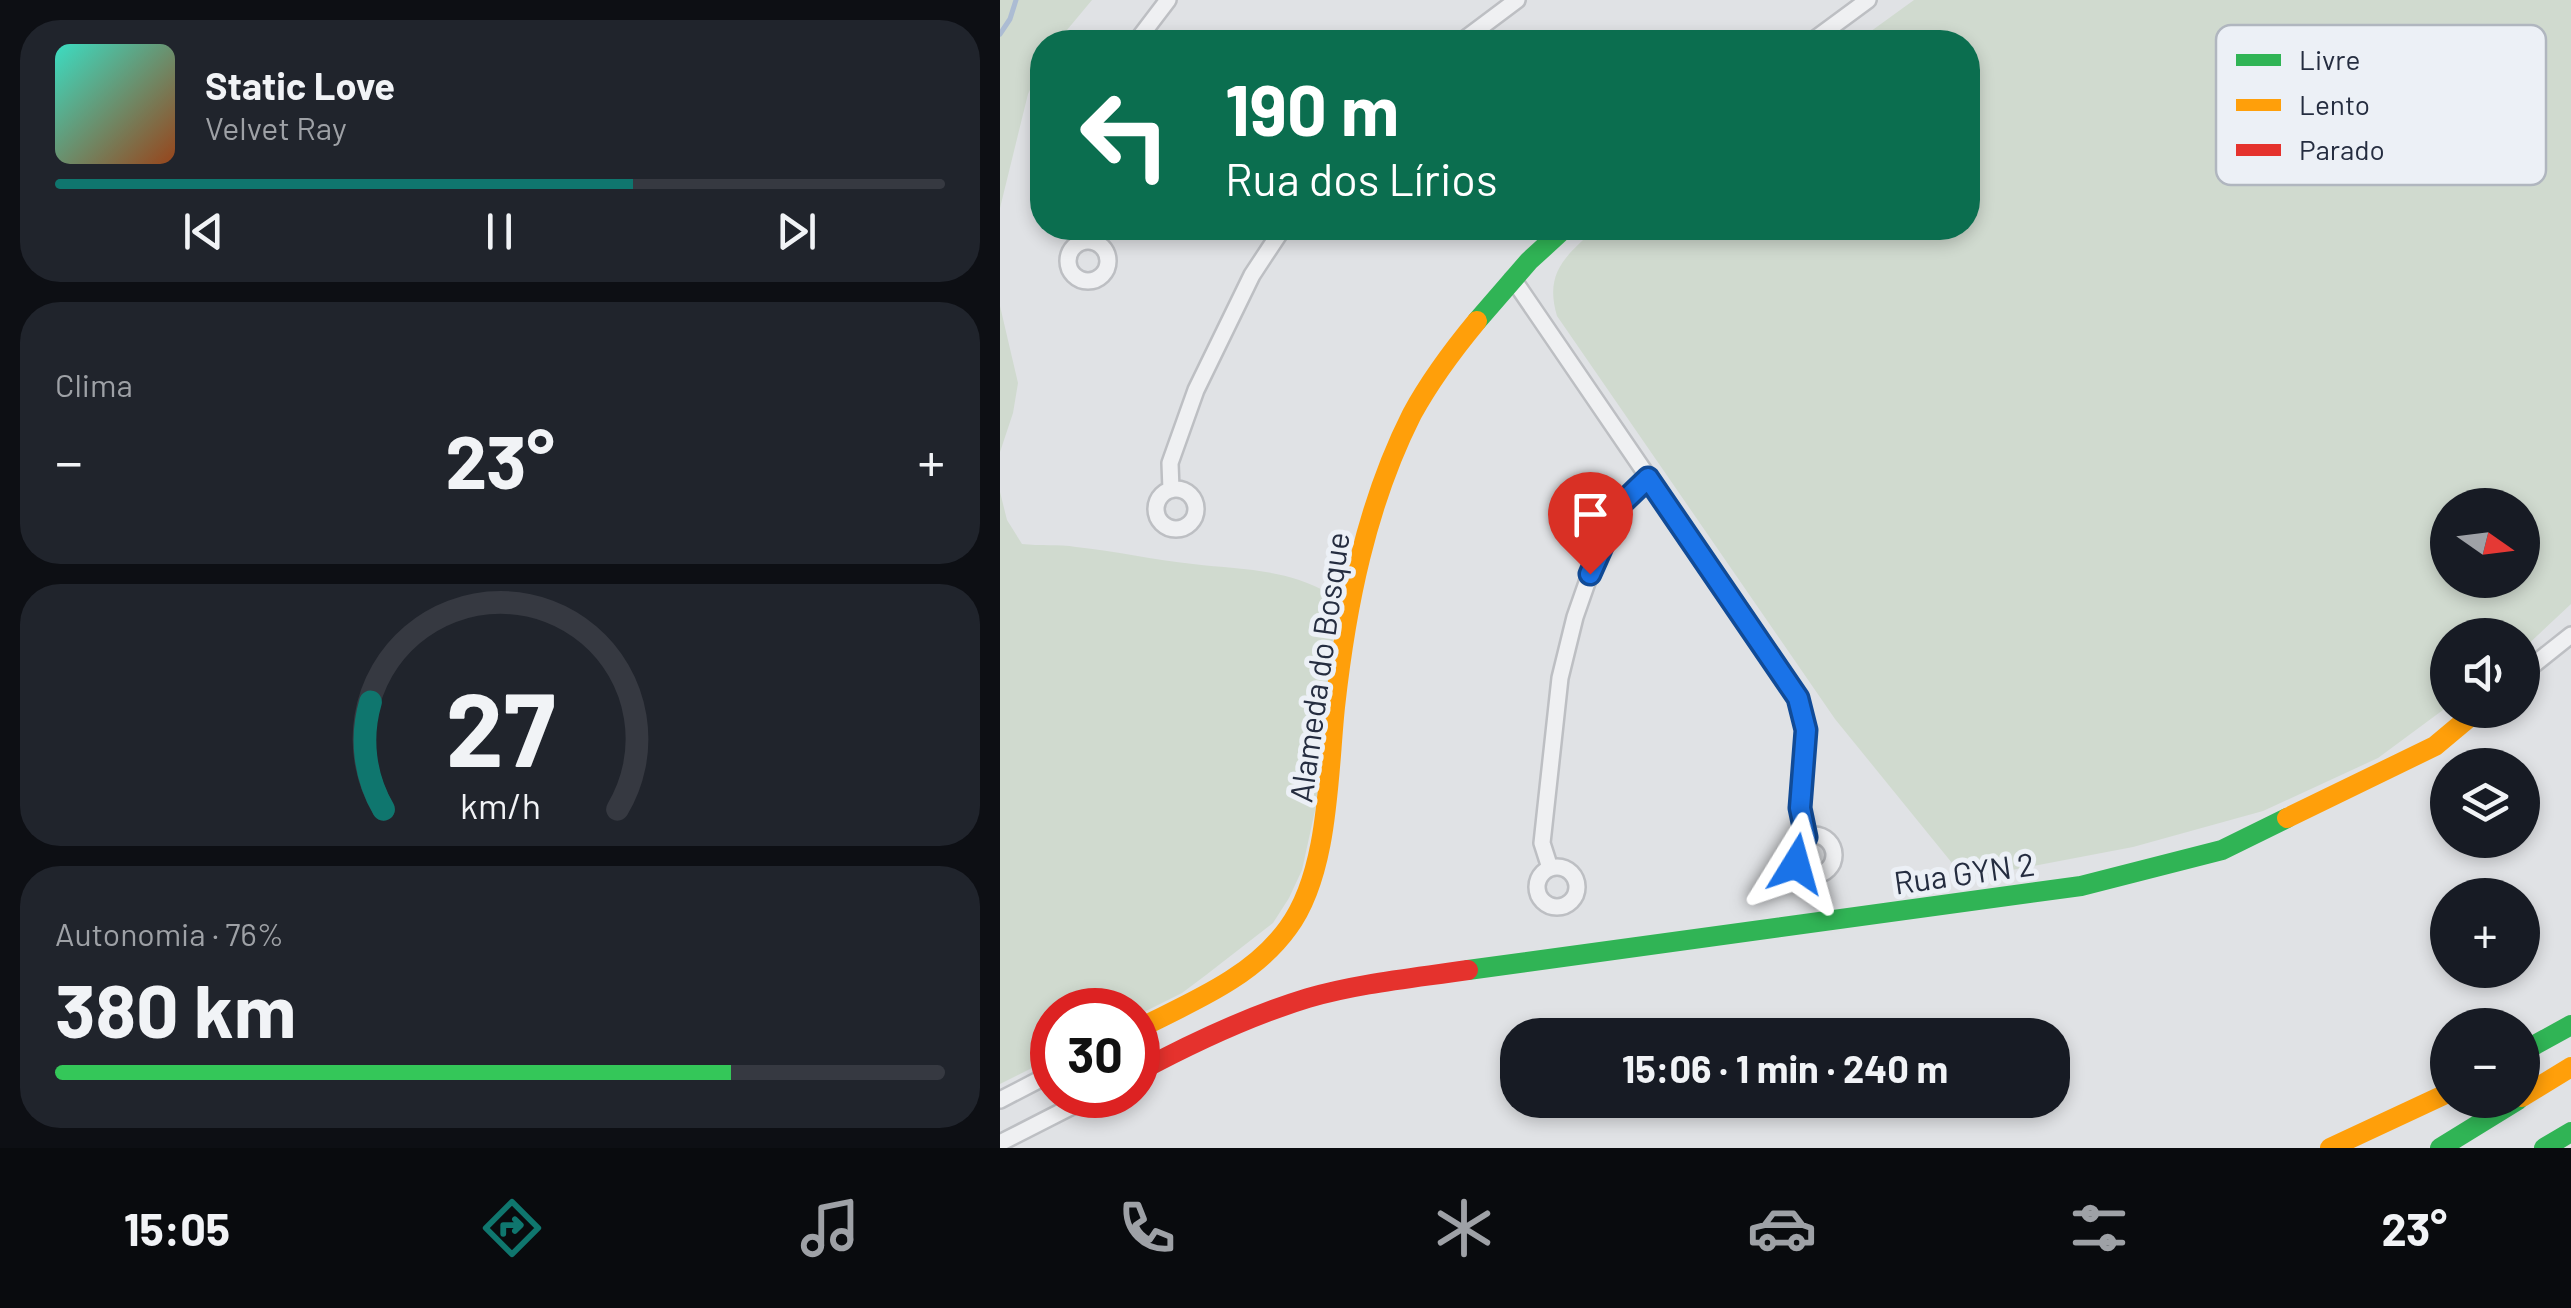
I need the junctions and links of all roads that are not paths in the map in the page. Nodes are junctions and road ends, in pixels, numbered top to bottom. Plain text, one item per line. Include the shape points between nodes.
1 (1168, 0) edge
2 (1517, 0) edge
3 (1857, 3) edge
4 (1145, 30) edge
5 (1477, 30) edge
6 (1825, 30) edge
7 (1275, 240) edge
8 (1549, 240) edge
9 (1512, 279) junction
10 (1648, 478) junction
11 (1171, 490) dead end
12 (2571, 635) edge
13 (2540, 660) edge
14 (2456, 728) edge
15 (1806, 837) dead end
16 (1550, 868) dead end
17 (1160, 1017) edge
18 (2571, 1025) edge
19 (2540, 1042) edge
20 (1160, 1060) edge
21 (2571, 1067) edge
22 (1030, 1084) edge
23 (2540, 1086) edge
24 (1000, 1100) edge
25 (2430, 1102) edge
26 (1049, 1118) edge
27 (2488, 1118) edge
28 (2571, 1132) edge
29 (1000, 1143) edge
30 (2330, 1148) edge
31 (2440, 1148) edge
32 (2544, 1148) edge

1 - 4 street
2 - 5 street
3 - 6 street
7 - 11 street via 1196,390 1170,462
8 - 9 main road, Alameda do Bosque
9 - 10 street
9 - 17 main road, Alameda do Bosque via 1458,343 1412,416 1371,514 1350,606 1326,820 1314,877 1291,926 1266,956
10 - 15 street via 1798,698 1806,730 1800,808
10 - 16 street via 1621,504 1575,616 1560,678 1542,843
12 - 13 street
14 - 20 main road, Rua GYN 2 via 2435,746 2222,850 2081,886 1384,982 1310,998
18 - 19 main road
21 - 23 main road
22 - 24 street
25 - 30 main road
26 - 29 street
27 - 31 main road
28 - 32 main road

